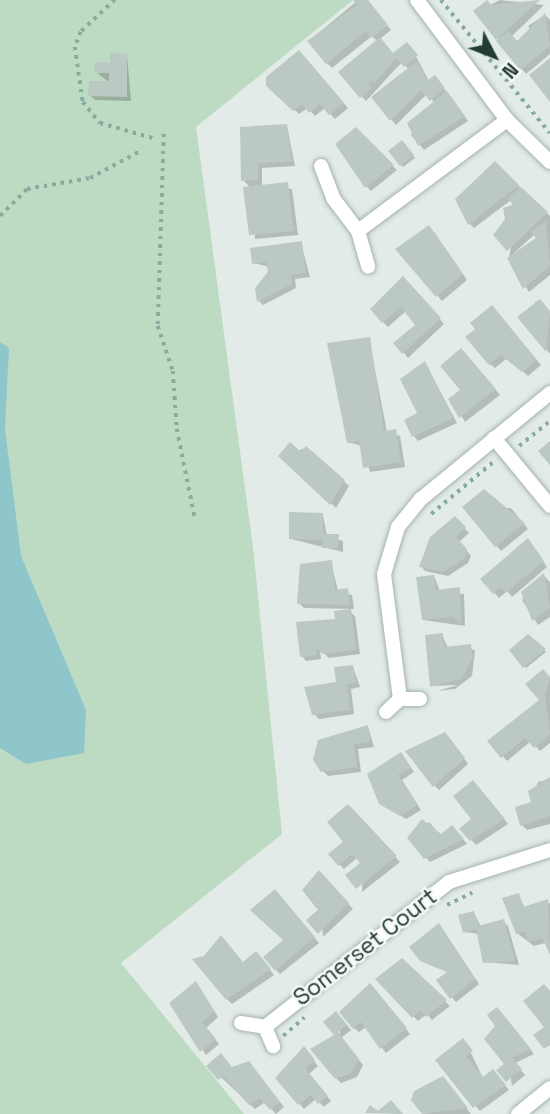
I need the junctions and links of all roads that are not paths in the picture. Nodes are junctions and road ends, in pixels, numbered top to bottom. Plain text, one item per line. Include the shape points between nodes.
1 (417, 0) edge
2 (508, 120) junction
3 (550, 162) edge
4 (321, 166) dead end
5 (358, 231) junction
6 (368, 267) dead end
7 (550, 393) edge
8 (494, 439) junction
9 (550, 506) edge
10 (400, 699) junction
11 (420, 699) dead end
12 (386, 712) dead end
13 (550, 850) edge
14 (241, 1023) dead end
15 (265, 1027) junction
16 (272, 1044) road end
17 (550, 1088) edge
18 (518, 1114) edge

1 - 2 street
2 - 3 street
2 - 5 street
4 - 5 street via 332,198
5 - 6 street
7 - 8 street
8 - 9 street
8 - 10 street via 412,508 392,539 385,586
10 - 11 street
10 - 12 street
13 - 15 street, Somerset Court via 439,889
14 - 15 street
15 - 16 street
17 - 18 street

